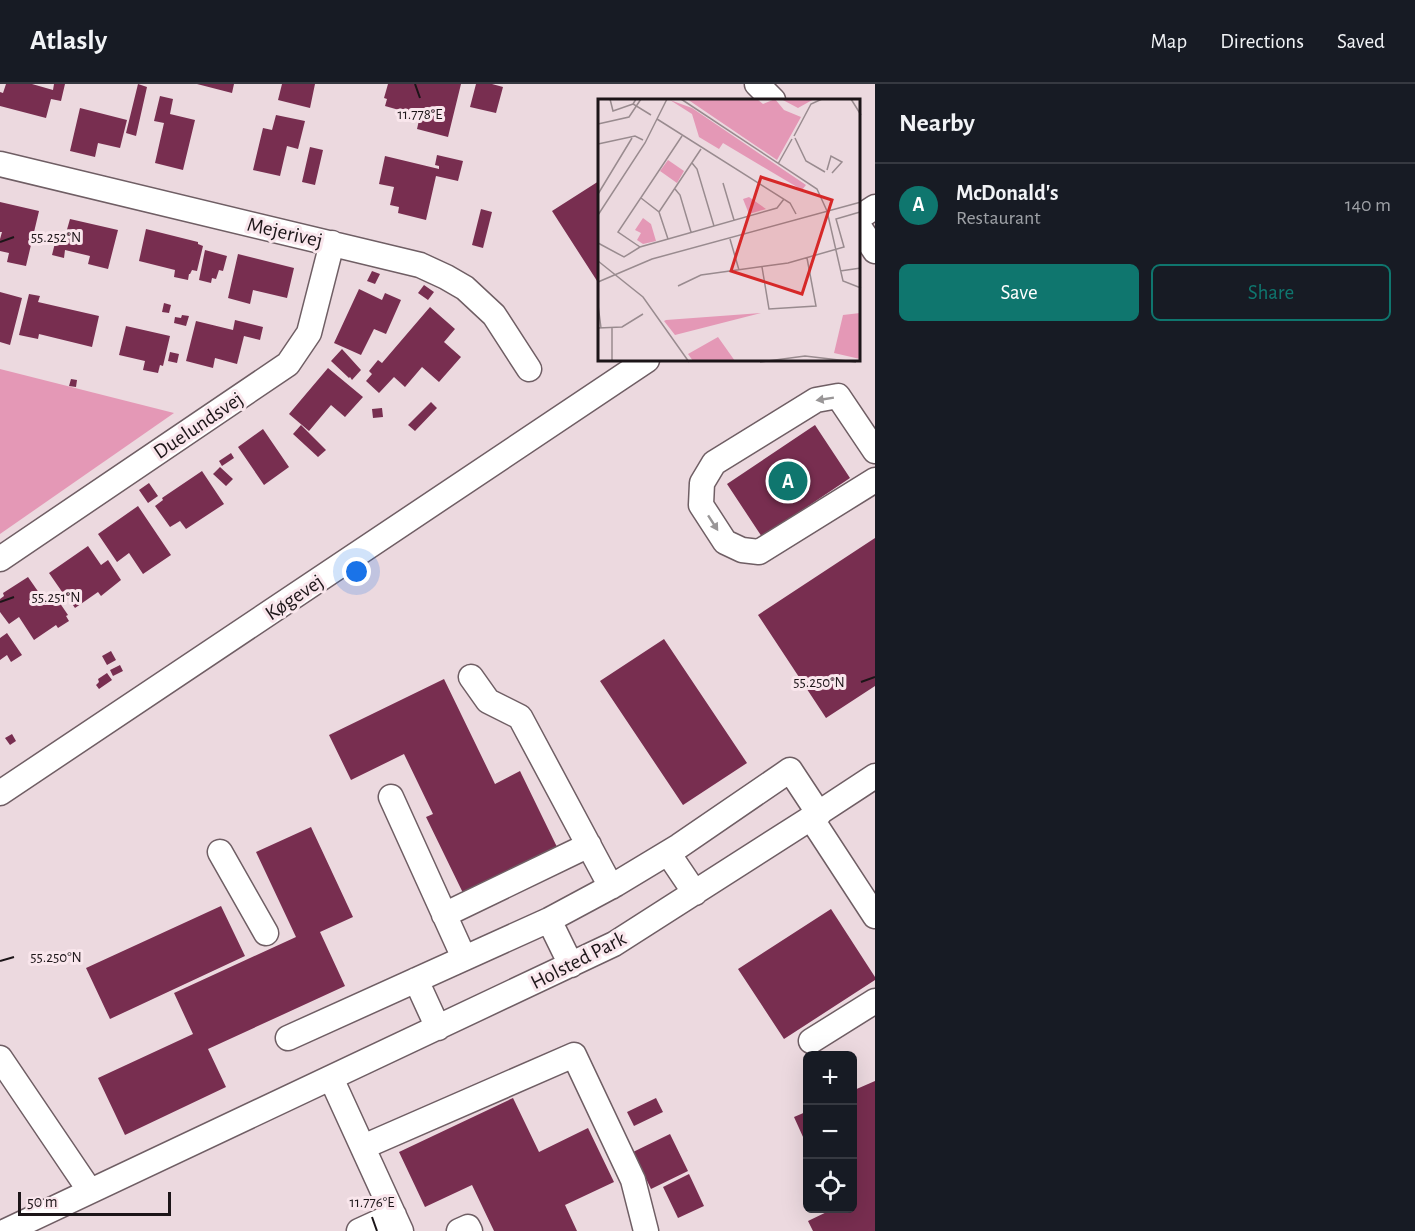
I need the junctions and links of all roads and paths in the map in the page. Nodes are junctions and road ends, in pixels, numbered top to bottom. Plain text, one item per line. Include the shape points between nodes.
1 (757, 84) edge
2 (772, 99) edge
3 (0, 164) edge
4 (875, 207) edge
5 (860, 217) edge
6 (860, 228) edge
7 (332, 243) junction
8 (875, 251) edge
9 (644, 362) edge
10 (529, 369) dead end
11 (875, 451) edge
12 (875, 480) edge
13 (0, 558) edge
14 (471, 677) dead end
15 (875, 776) edge
16 (0, 793) edge
17 (391, 797) dead end
18 (815, 816) junction
19 (589, 845) junction
20 (220, 852) dead end
21 (668, 853) junction
22 (611, 887) junction
23 (695, 893) junction
24 (873, 910) edge
25 (444, 915) junction
26 (549, 920) junction
27 (266, 933) dead end
28 (464, 958) junction
29 (571, 965) junction
30 (416, 980) junction
31 (875, 1001) edge
32 (438, 1028) junction
33 (288, 1038) dead end
34 (811, 1041) dead end
35 (0, 1058) edge
36 (331, 1078) junction
37 (363, 1147) junction
38 (90, 1191) junction
39 (398, 1223) edge
40 (6, 1231) edge
41 (359, 1231) edge
42 (459, 1231) edge
43 (470, 1231) edge
44 (646, 1231) edge

1 - 2 street
3 - 7 street, Mejerivej
4 - 5 street
6 - 8 street
7 - 10 street, Mejerivej via 420,265 465,288 494,315
7 - 13 street, Duelundsvej via 309,333 288,364
9 - 16 street, Køgevej
11 -> 12 street via 838,396 816,400 714,463 702,483 701,505 725,542 759,552
14 - 19 street via 488,701 520,717
15 - 18 street, Holsted Park
17 - 25 street
18 - 21 street via 786,763
18 - 23 street, Holsted Park
18 - 24 street
19 - 22 street
19 - 25 street
20 - 27 street
21 - 22 street
21 - 23 street
22 - 26 street
23 - 29 street, Holsted Park via 614,944
25 - 28 street
26 - 28 street
26 - 29 street
28 - 30 street
29 - 32 street, Holsted Park
30 - 32 street
30 - 33 street
31 - 34 street
32 - 36 street, Holsted Park
35 - 38 street
36 - 37 street
36 - 38 street, Holsted Park
37 - 39 street
37 - 44 street via 574,1055 633,1180
38 - 40 street, Holsted Park
39 - 41 street
42 - 43 street via 468,1227

